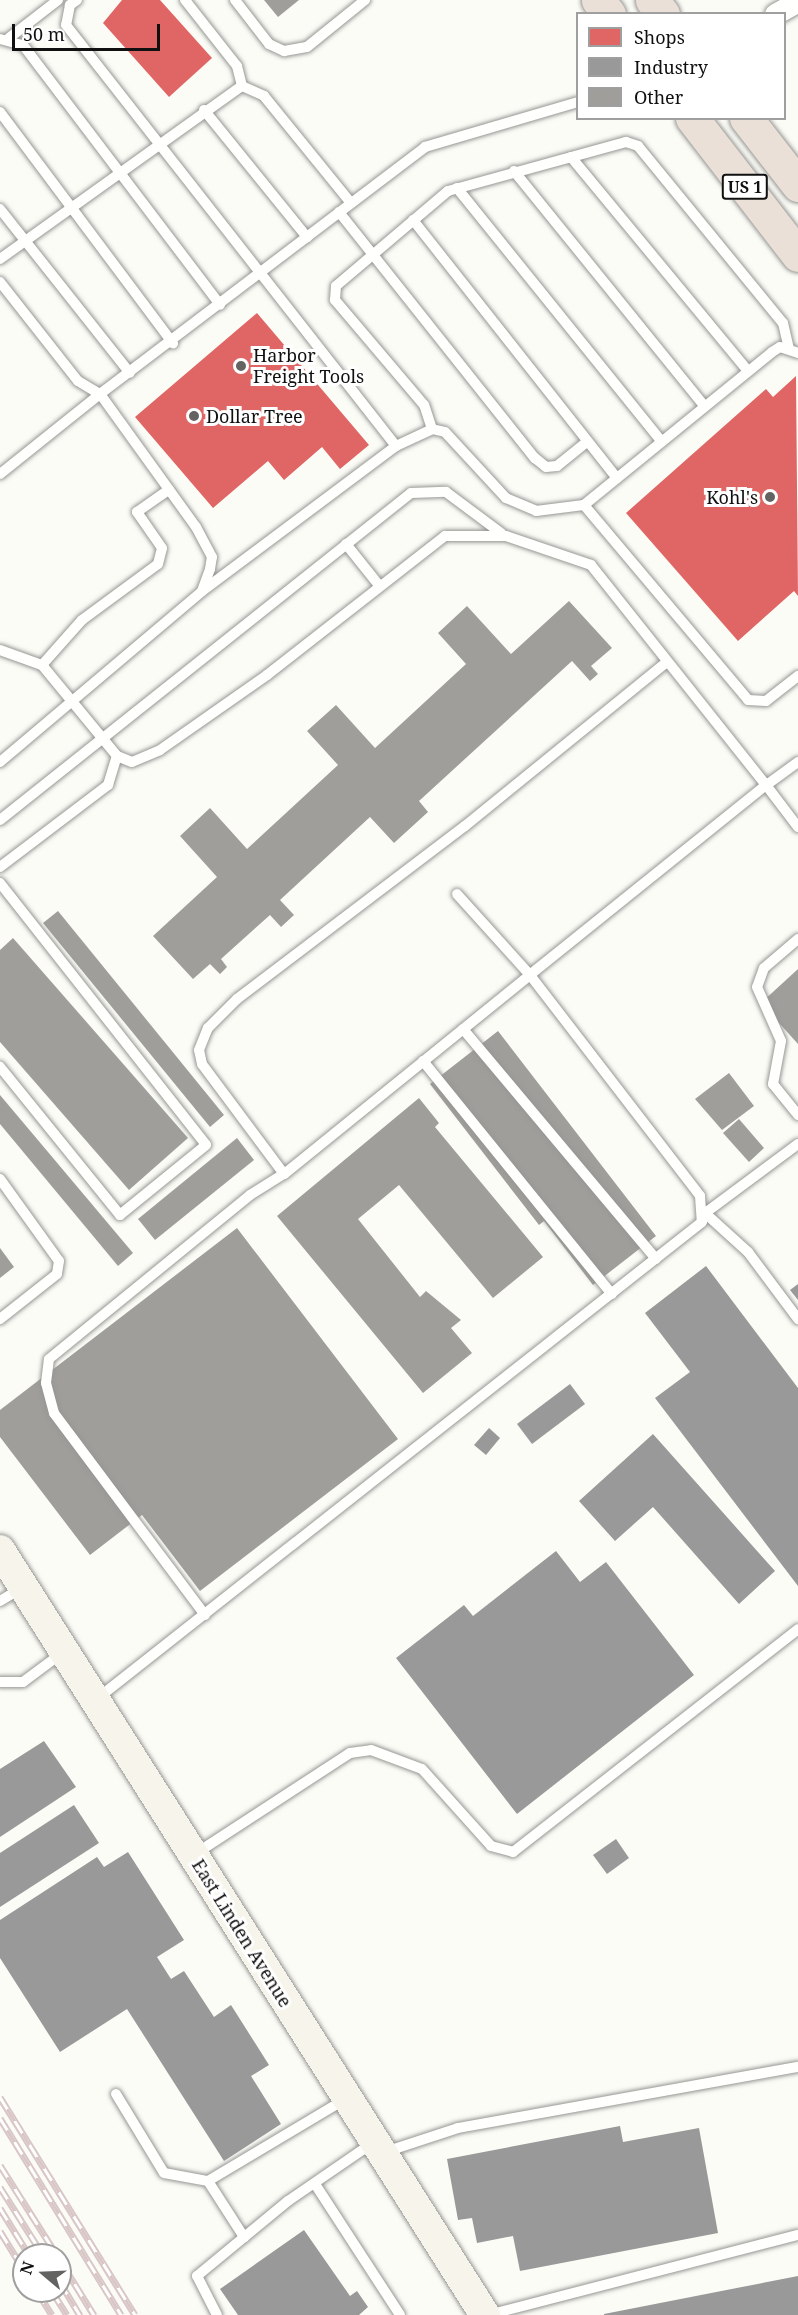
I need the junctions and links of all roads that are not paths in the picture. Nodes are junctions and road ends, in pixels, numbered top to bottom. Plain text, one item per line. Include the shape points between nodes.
1 (185, 0) edge
2 (235, 0) edge
3 (365, 0) edge
4 (598, 0) edge
5 (652, 0) edge
6 (66, 1) edge
7 (798, 1) edge
8 (607, 12) edge
9 (661, 12) edge
10 (779, 12) edge
11 (5, 38) edge
12 (242, 86) junction
13 (576, 103) edge
14 (204, 110) junction
15 (0, 112) edge
16 (694, 120) edge
17 (748, 120) edge
18 (160, 144) junction
19 (571, 157) junction
20 (514, 171) junction
21 (118, 173) junction
22 (798, 185) edge
23 (457, 188) junction
24 (351, 203) junction
25 (72, 207) junction
26 (0, 209) edge
27 (339, 212) junction
28 (413, 220) junction
29 (307, 237) junction
30 (25, 241) junction
31 (375, 253) junction
32 (798, 255) edge
33 (0, 259) edge
34 (259, 275) junction
35 (0, 282) edge
36 (220, 305) junction
37 (173, 343) junction
38 (793, 351) edge
39 (748, 371) junction
40 (130, 373) junction
41 (100, 394) junction
42 (704, 406) junction
43 (432, 429) junction
44 (587, 442) junction
45 (662, 442) junction
46 (396, 446) junction
47 (0, 474) edge
48 (617, 478) junction
49 (169, 490) junction
50 (584, 505) junction
51 (506, 536) junction
52 (346, 544) junction
53 (378, 585) junction
54 (202, 591) junction
55 (0, 650) edge
56 (667, 662) junction
57 (42, 665) junction
58 (798, 676) edge
59 (73, 696) junction
60 (106, 739) junction
61 (117, 756) junction
62 (0, 762) edge
63 (798, 762) edge
64 (766, 785) junction
65 (0, 820) edge
66 (798, 827) edge
67 (0, 867) edge
68 (0, 882) edge
69 (457, 894) dead end
70 (798, 939) edge
71 (530, 975) junction
72 (463, 1029) junction
73 (423, 1061) junction
74 (0, 1067) edge
75 (798, 1115) edge
76 (798, 1144) edge
77 (284, 1174) junction
78 (0, 1179) edge
79 (705, 1213) junction
80 (656, 1259) junction
81 (612, 1294) junction
82 (0, 1318) edge
83 (798, 1319) edge
84 (0, 1550) edge
85 (11, 1594) edge
86 (205, 1615) junction
87 (798, 1629) edge
88 (64, 1652) junction
89 (0, 1682) edge
90 (95, 1700) junction
91 (193, 1855) junction
92 (798, 2067) edge
93 (116, 2094) dead end
94 (347, 2098) junction
95 (378, 2147) junction
96 (208, 2181) junction
97 (315, 2184) junction
98 (798, 2235) edge
99 (244, 2237) junction
100 (217, 2315) edge
101 (400, 2315) edge
102 (486, 2315) edge

1 - 12 lane via 237,66
2 - 3 lane via 269,44 284,51 307,47
4 - 8 highway
5 - 9 highway
6 - 11 lane
6 - 18 lane via 66,25
7 - 10 street
11 - 21 lane via 37,62
12 - 14 lane
12 - 24 lane via 264,96
13 - 24 lane via 425,147
14 - 18 lane
14 - 29 lane
15 - 25 lane
16 - 32 highway, US 1
17 - 22 highway, US 1
18 - 21 lane
18 - 34 lane
19 - 20 lane
19 - 38 lane via 626,142 638,146 783,323
19 - 39 lane
20 - 23 lane
20 - 42 lane
21 - 25 lane
21 - 36 lane
23 - 28 lane
23 - 45 lane
24 - 27 lane
25 - 30 lane
25 - 37 lane
26 - 30 lane
27 - 29 lane
27 - 31 lane
28 - 31 lane
28 - 44 lane
29 - 34 lane
30 - 33 lane
30 - 40 lane
31 - 43 lane via 336,286 335,300 424,405
31 - 44 lane via 535,458 546,467 557,466
34 - 36 lane
34 - 46 lane
35 - 41 lane via 78,381
36 - 37 lane
37 - 40 lane
38 - 39 lane via 780,347
39 - 42 lane
40 - 41 lane
41 - 47 lane
41 - 49 lane
42 - 45 lane
43 - 46 lane
43 - 50 lane via 445,432 513,502 536,511
44 - 48 lane
45 - 48 lane
46 - 54 lane
48 - 50 lane
49 - 54 lane via 212,556
49 - 57 lane via 137,512 162,548 158,564 82,620
50 - 58 lane via 748,700 766,701
51 - 52 lane via 435,489 411,493
51 - 53 lane via 444,536
51 - 56 lane via 591,565
52 - 53 lane
52 - 60 lane
53 - 61 lane via 267,675 160,750 132,762
54 - 59 lane
55 - 57 lane
56 - 64 lane
56 - 77 lane via 465,826 237,999 208,1028 199,1050 202,1064
57 - 59 lane
59 - 60 lane
59 - 62 lane
60 - 61 lane
60 - 65 lane
61 - 67 lane via 108,785
63 - 64 lane
64 - 66 lane
64 - 71 lane
68 - 74 lane via 206,1145 120,1215
69 - 71 lane
70 - 75 lane via 764,968 757,987 781,1041 773,1084
71 - 72 lane
71 - 79 lane via 700,1196
72 - 73 lane
72 - 80 lane
73 - 77 lane
73 - 81 lane
76 - 79 lane
77 - 86 lane via 250,1195 50,1359 46,1383 54,1413
78 - 82 lane via 59,1261 57,1274
79 - 80 lane via 694,1230
79 - 83 lane via 748,1252
80 - 81 lane
81 - 86 lane
84 - 85 street, East Linden Avenue
85 - 88 street, East Linden Avenue
86 - 90 lane
87 - 91 lane via 513,1852 491,1846 422,1769 371,1750 350,1753
88 - 89 lane via 22,1682
88 - 90 street, East Linden Avenue
90 - 91 street, East Linden Avenue
91 - 94 street, East Linden Avenue
92 - 95 lane via 458,2128
93 - 96 lane via 164,2173
94 - 95 street, East Linden Avenue
94 - 96 lane
95 - 97 lane
95 - 102 street, East Linden Avenue
96 - 99 lane
97 - 99 lane
97 - 101 lane
98 - 102 lane
99 - 100 lane via 196,2276

